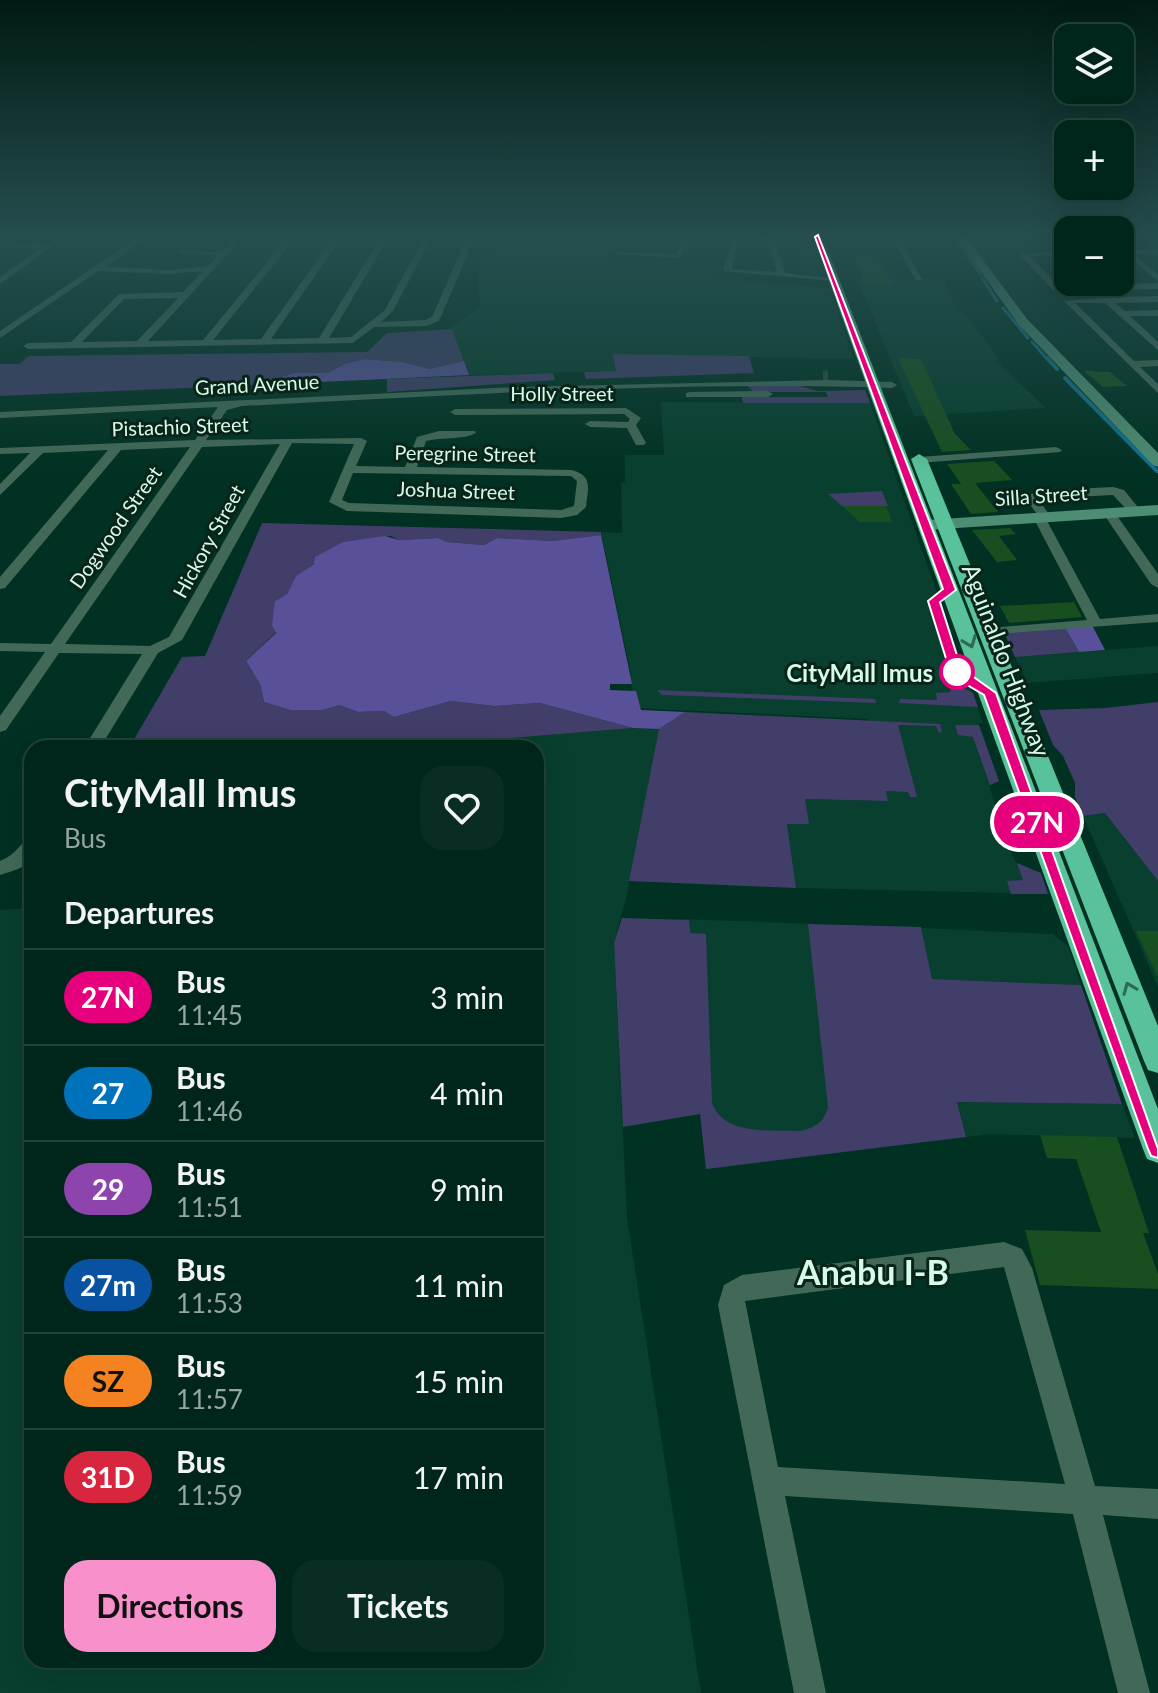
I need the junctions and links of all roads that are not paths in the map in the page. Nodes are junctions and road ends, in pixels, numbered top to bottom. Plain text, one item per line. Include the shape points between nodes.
1 (28, 316) edge
2 (105, 316) edge
3 (165, 316) edge
4 (227, 316) edge
5 (282, 316) edge
6 (337, 316) edge
7 (384, 316) edge
8 (437, 316) edge
9 (848, 316) edge
10 (1019, 316) edge
11 (1083, 316) edge
12 (1124, 316) edge
13 (376, 325) junction
14 (1158, 328) edge
15 (1138, 329) junction
16 (0, 335) edge
17 (322, 341) junction
18 (264, 342) junction
19 (205, 343) junction
20 (140, 344) junction
21 (74, 345) junction
22 (28, 346) dead end
23 (1157, 346) edge
24 (1158, 363) edge
25 (1131, 364) junction
26 (885, 369) dead end
27 (739, 379) junction
28 (872, 380) junction
29 (830, 381) junction
30 (892, 385) junction
31 (522, 389) junction
32 (1158, 390) edge
33 (744, 394) junction
34 (683, 395) dead end
35 (897, 401) dead end
36 (243, 403) junction
37 (455, 412) dead end
38 (535, 412) junction
39 (0, 415) edge
40 (590, 424) dead end
41 (631, 425) junction
42 (471, 433) dead end
43 (288, 440) junction
44 (199, 443) junction
45 (640, 443) dead end
46 (117, 447) junction
47 (39, 450) junction
48 (1056, 450) dead end
49 (0, 451) edge
50 (917, 454) joint
51 (1158, 462) edge
52 (348, 469) junction
53 (410, 470) junction
54 (0, 491) edge
55 (1158, 510) edge
56 (1135, 511) junction
57 (573, 512) joint
58 (1109, 513) junction
59 (1042, 518) junction
60 (936, 525) junction
61 (1158, 584) edge
62 (0, 585) edge
63 (1158, 618) edge
64 (1095, 622) junction
65 (988, 632) junction
66 (0, 647) edge
67 (56, 647) junction
68 (152, 650) junction
69 (0, 727) edge
70 (97, 740) edge
71 (24, 856) edge
72 (0, 868) edge
73 (1158, 1061) edge
74 (1158, 1149) edge
75 (767, 1481) junction
76 (1085, 1502) junction
77 (1158, 1504) edge
78 (810, 1693) edge
79 (1134, 1693) edge

1 - 16 street
2 - 21 street
3 - 20 street
4 - 19 street
5 - 18 street
6 - 17 street
7 - 13 street
8 - 13 street
9 - 28 highway, Aguinaldo Highway
10 - 51 street
11 - 25 street
12 - 15 street
13 - 17 street via 353,340
14 - 15 street
15 - 23 street
17 - 18 street
18 - 19 street
19 - 20 street
20 - 21 street
21 - 22 street
24 - 25 street
25 - 32 street
26 - 30 highway
27 - 29 street, Grand Avenue
27 - 31 street, Grand Avenue
27 - 33 street
28 - 29 street, Grand Avenue
28 - 30 street, Grand Avenue
28 - 60 highway, Aguinaldo Highway
29 - 33 street
30 - 35 highway
31 - 36 street, Grand Avenue
31 - 38 street
33 - 34 street
36 - 39 street, Grand Avenue
36 - 44 street, Dogwood Street via 223,408
37 - 38 street, Holly Street
38 - 41 street, Holly Street via 626,411 636,418
40 - 41 street
41 - 45 street, Holly Street
42 - 53 street via 421,439
43 - 44 street, Pistachio Street
43 - 52 street, Pistachio Street via 361,441
43 - 68 street, Hickory Street via 175,640
44 - 46 street, Pistachio Street
44 - 67 street, Dogwood Street
46 - 47 street, Pistachio Street
46 - 62 street
47 - 49 street, Pistachio Street
47 - 54 street
48 - 50 street
50 - 60 highway, Aguinaldo Highway
52 - 53 street, Peregrine Street
52 - 57 street, Joshua Street via 338,506
53 - 57 street, Peregrine Street via 580,476 580,507
55 - 56 street, Silla Street
56 - 58 street, Silla Street
56 - 59 street via 1113,491 1032,496
58 - 59 street, Silla Street
58 - 61 street
59 - 60 street, Silla Street
59 - 64 street
60 - 65 highway, Aguinaldo Highway
60 -> 74 highway, Aguinaldo Highway
63 - 64 street
64 - 65 street
73 -> 65 highway, Aguinaldo Highway
66 - 67 street
67 - 68 street
67 - 69 street, Dogwood Street
68 - 70 street
71 - 72 street
75 - 76 street
75 - 76 street via 733,1294 742,1288 1004,1254 1019,1268
75 - 78 street
76 - 77 street
76 - 79 street

